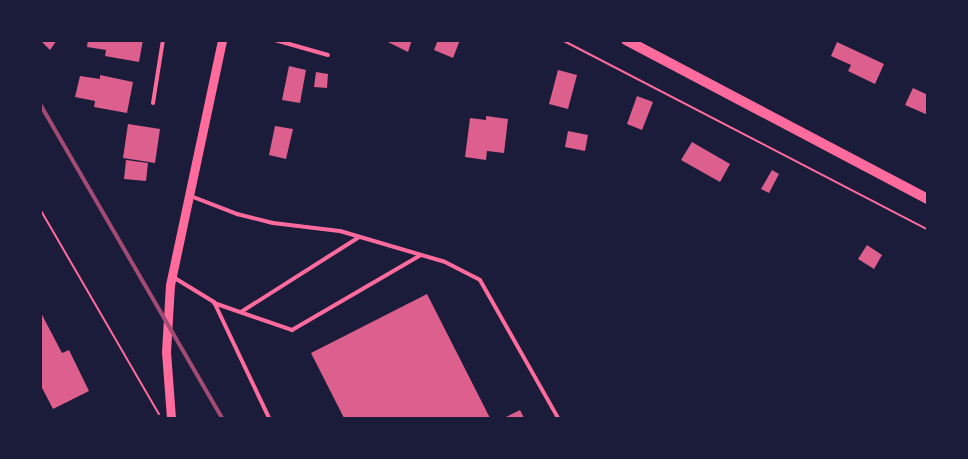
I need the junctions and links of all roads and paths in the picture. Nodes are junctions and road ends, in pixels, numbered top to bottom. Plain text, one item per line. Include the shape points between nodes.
1 (164, 40) edge
2 (222, 40) edge
3 (275, 40) edge
4 (562, 40) edge
5 (626, 40) edge
6 (328, 55) dead end
7 (153, 103) dead end
8 (188, 195) junction
9 (927, 199) edge
10 (40, 209) edge
11 (927, 230) edge
12 (359, 237) junction
13 (421, 255) junction
14 (172, 277) junction
15 (214, 303) junction
16 (241, 313) junction
17 (162, 418) edge
18 (171, 418) edge
19 (269, 418) edge
20 (558, 418) edge

1 - 7 lane
2 - 8 street
3 - 6 lane
4 - 11 path
5 - 9 main road
8 - 12 lane via 255,219
8 - 14 street
10 - 17 path
12 - 13 lane
12 - 16 lane
13 - 16 lane via 292,330
13 - 20 lane via 446,262 480,280
14 - 15 lane
14 - 18 street via 166,352
15 - 16 lane
15 - 19 lane

